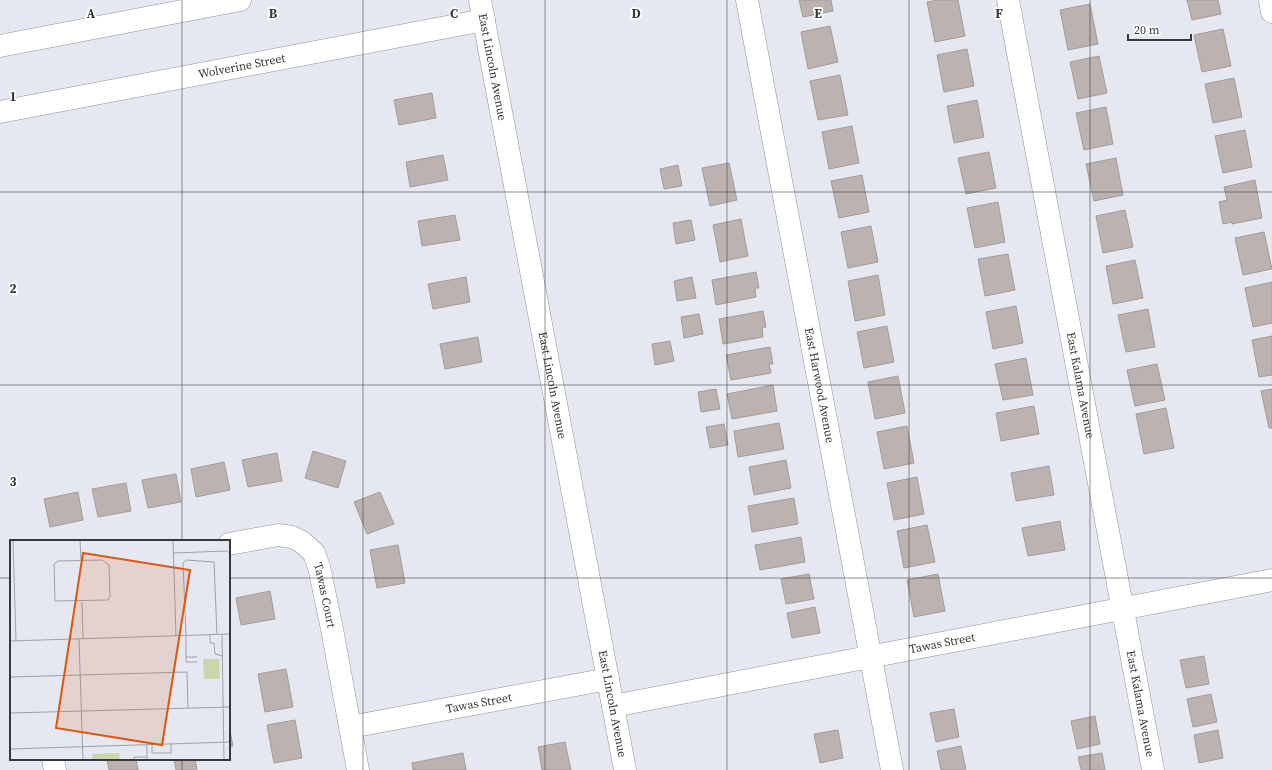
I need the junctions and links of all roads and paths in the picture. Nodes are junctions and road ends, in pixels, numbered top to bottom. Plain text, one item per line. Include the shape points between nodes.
1 (240, 0) edge
2 (747, 0) edge
3 (1008, 0) edge
4 (1270, 0) edge
5 (482, 10) edge
6 (1272, 12) edge
7 (0, 46) edge
8 (0, 112) edge
9 (230, 544) edge
10 (1272, 580) edge
11 (1122, 609) junction
12 (871, 656) junction
13 (608, 679) junction
14 (613, 706) junction
15 (350, 727) junction
16 (53, 760) edge
17 (55, 770) edge
18 (358, 770) edge
19 (625, 770) edge
20 (892, 770) edge
21 (1153, 770) edge

1 - 7 street
2 - 12 street, East Harwood Avenue
3 - 11 street, East Kalama Avenue
4 - 6 street
5 - 8 street, Wolverine Street
5 - 13 street, East Lincoln Avenue
9 - 15 street, Tawas Court via 278,535 302,542 314,553 321,575
10 - 11 street, Tawas Street
11 - 12 street, Tawas Street
11 - 21 street, East Kalama Avenue
12 - 14 street, Tawas Street
12 - 20 street, East Harwood Avenue
13 - 14 street, East Lincoln Avenue
13 - 15 street, Tawas Street
14 - 19 street, East Lincoln Avenue
15 - 18 street, Tawas Court
16 - 17 street

